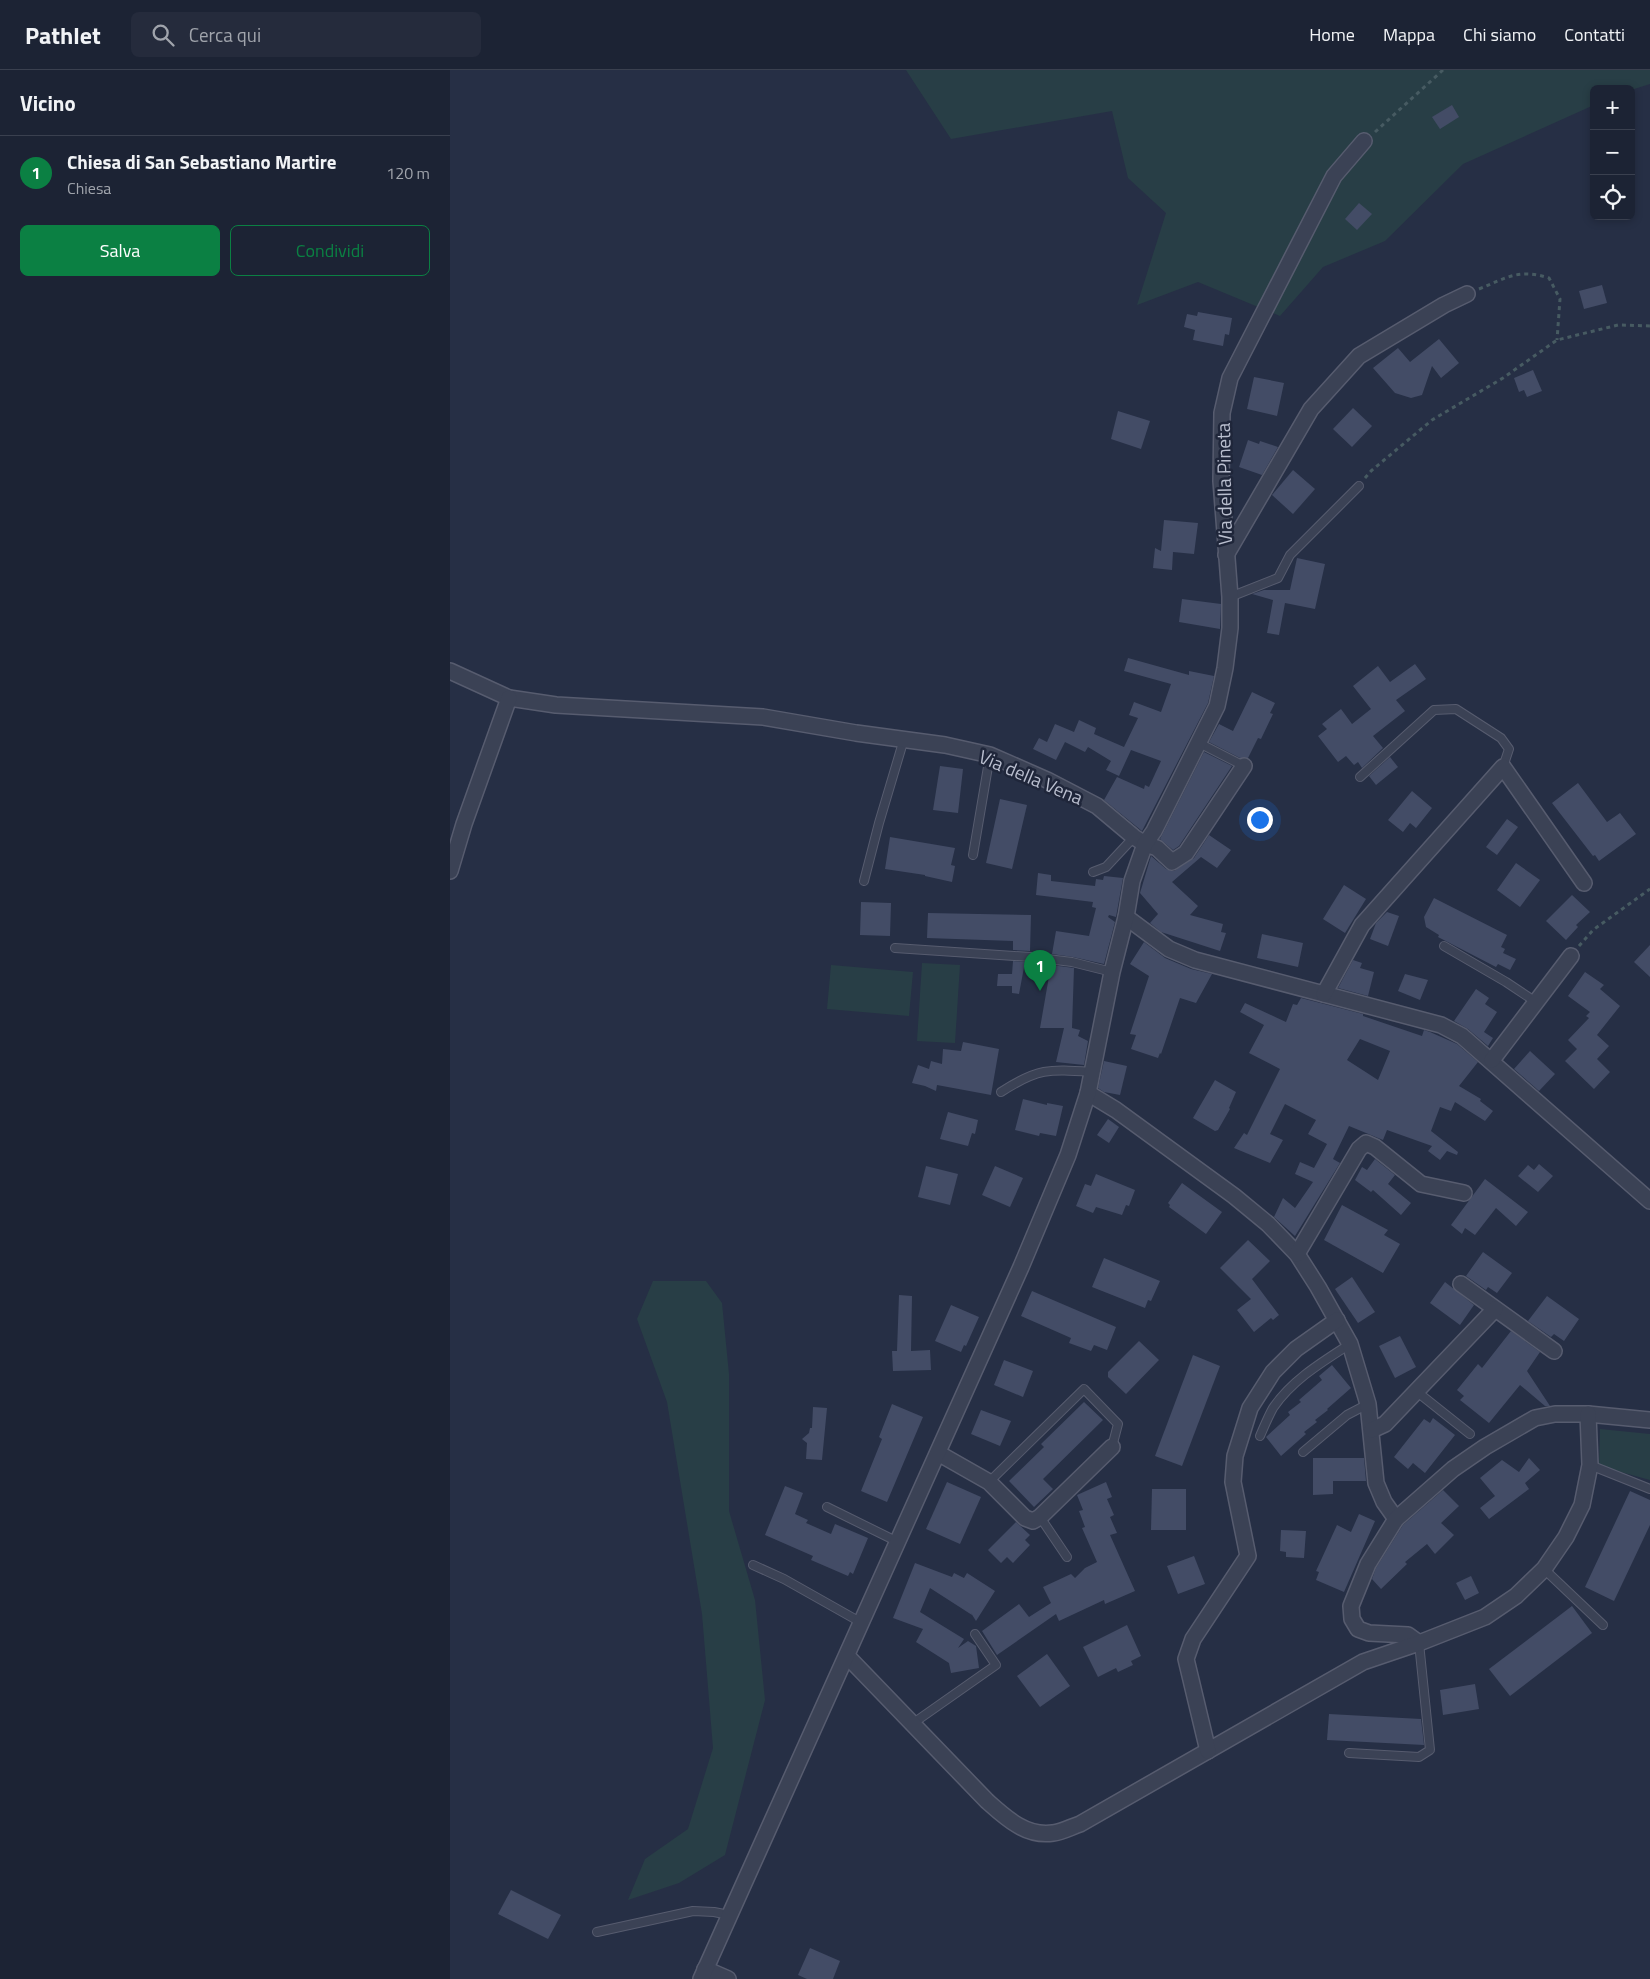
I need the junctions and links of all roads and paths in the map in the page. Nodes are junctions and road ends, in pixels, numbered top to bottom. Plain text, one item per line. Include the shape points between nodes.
1 (1443, 70) edge
2 (1364, 141) joint
3 (1467, 294) joint
4 (1650, 326) edge
5 (1557, 340) junction
6 (1359, 486) joint
7 (1226, 555) junction
8 (1230, 597) junction
9 (450, 671) edge
10 (508, 698) junction
11 (904, 739) junction
12 (1199, 743) junction
13 (990, 755) junction
14 (1244, 766) joint
15 (1503, 767) junction
16 (1360, 777) dead end
17 (1139, 841) junction
18 (973, 855) dead end
19 (450, 871) edge
20 (1093, 872) dead end
21 (864, 881) dead end
22 (1584, 883) dead end
23 (1650, 889) edge
24 (1126, 917) junction
25 (1444, 946) dead end
26 (895, 948) dead end
27 (1571, 956) joint
28 (1112, 972) junction
29 (1324, 994) junction
30 (1536, 1002) junction
31 (1492, 1060) junction
32 (1092, 1072) junction
33 (1000, 1092) dead end
34 (1088, 1092) junction
35 (1464, 1192) dead end
36 (1650, 1201) edge
37 (1297, 1254) junction
38 (1461, 1284) dead end
39 (1495, 1309) junction
40 (1337, 1320) junction
41 (1350, 1344) junction
42 (1554, 1351) dead end
43 (1416, 1391) junction
44 (1368, 1404) junction
45 (1588, 1414) junction
46 (1650, 1420) edge
47 (1372, 1430) junction
48 (1470, 1434) dead end
49 (1260, 1436) dead end
50 (1112, 1447) joint
51 (1303, 1452) dead end
52 (938, 1453) junction
53 (1590, 1465) junction
54 (989, 1482) junction
55 (1650, 1489) edge
56 (827, 1507) dead end
57 (1040, 1517) junction
58 (1396, 1518) junction
59 (898, 1542) junction
60 (1067, 1557) dead end
61 (753, 1565) dead end
62 (1544, 1569) junction
63 (862, 1623) junction
64 (1603, 1625) dead end
65 (975, 1634) dead end
66 (1419, 1643) junction
67 (847, 1656) junction
68 (912, 1724) junction
69 (1208, 1751) junction
70 (1349, 1753) dead end
71 (730, 1915) junction
72 (597, 1932) dead end
73 (703, 1974) edge
74 (728, 1979) edge

1 - 2 path
2 - 7 street, Via della Pineta via 1334,176 1230,378 1222,413 1221,481
3 - 5 path via 1509,276 1535,273 1549,278 1560,299
3 - 7 street via 1359,356 1311,409
4 - 5 path via 1618,325
5 - 6 path via 1504,378 1432,420 1371,471
6 - 8 lane via 1290,555 1278,578
7 - 8 street, Via della Pineta
8 - 12 street, Via della Pineta via 1230,628 1218,706
9 - 10 street, Via della Vena
10 - 11 street, Via della Vena via 556,705 763,717
10 - 19 street
11 - 13 street, Via della Vena
11 - 21 lane
12 - 14 lane
12 - 17 street, Via della Pineta via 1154,831
13 - 17 street, Via della Vena via 1097,806
13 - 18 lane
14 - 17 street, Via della Vena via 1186,853 1172,862 1157,848
15 - 16 lane via 1509,749 1500,738 1456,709 1434,710
15 - 22 street
15 - 29 street via 1362,925
17 - 20 lane via 1106,867
17 - 24 street, Via della Pineta
23 - 27 path via 1592,930
24 - 28 street, Via della Pineta
24 - 29 street via 1169,949 1195,960
25 - 30 lane
26 - 28 lane via 1030,957 1072,962
27 - 30 street
28 - 32 street, Via della Pineta
29 - 31 street via 1442,1025
30 - 31 street
31 - 36 street
32 - 33 lane via 1054,1069 1020,1079
32 - 34 street, Via della Pineta
34 - 37 street via 1234,1196
34 - 52 street, Via della Pineta via 1042,1220
35 - 37 street via 1422,1184 1366,1143 1359,1149
37 - 40 street
38 - 39 street
39 - 42 street
39 - 43 street
40 - 41 street
40 - 69 street via 1296,1349 1274,1372 1250,1408 1234,1456 1233,1482 1248,1556 1193,1639 1186,1659
41 - 44 street
41 - 49 lane via 1313,1368 1290,1388 1273,1409
43 - 47 street via 1385,1424
43 - 48 lane
44 - 47 street
44 - 51 lane via 1346,1414
45 - 46 street
45 - 53 street
45 - 58 street via 1535,1418 1453,1469
47 - 58 street via 1376,1482 1384,1502
50 - 54 lane via 1118,1424 1084,1389
50 - 57 street
52 - 54 street
52 - 59 street, Via della Pineta
53 - 55 lane
53 - 62 street via 1582,1505 1566,1537
54 - 57 street via 1025,1518 1033,1521
56 - 59 lane
57 - 60 lane
58 - 66 street via 1368,1564 1351,1606 1352,1619 1358,1629 1369,1634 1408,1635
59 - 63 street, Via della Pineta
61 - 63 lane
62 - 64 lane
62 - 66 street via 1516,1596 1485,1617
63 - 67 street, Via della Pineta
65 - 68 lane via 996,1665
66 - 69 street via 1362,1662
66 - 70 lane via 1430,1750 1419,1757
67 - 68 street
67 - 71 street, Via della Pineta
68 - 69 street via 987,1802 1029,1832 1053,1833 1080,1824
71 - 72 lane via 693,1911
71 - 73 street, Via della Pineta
73 - 74 street

